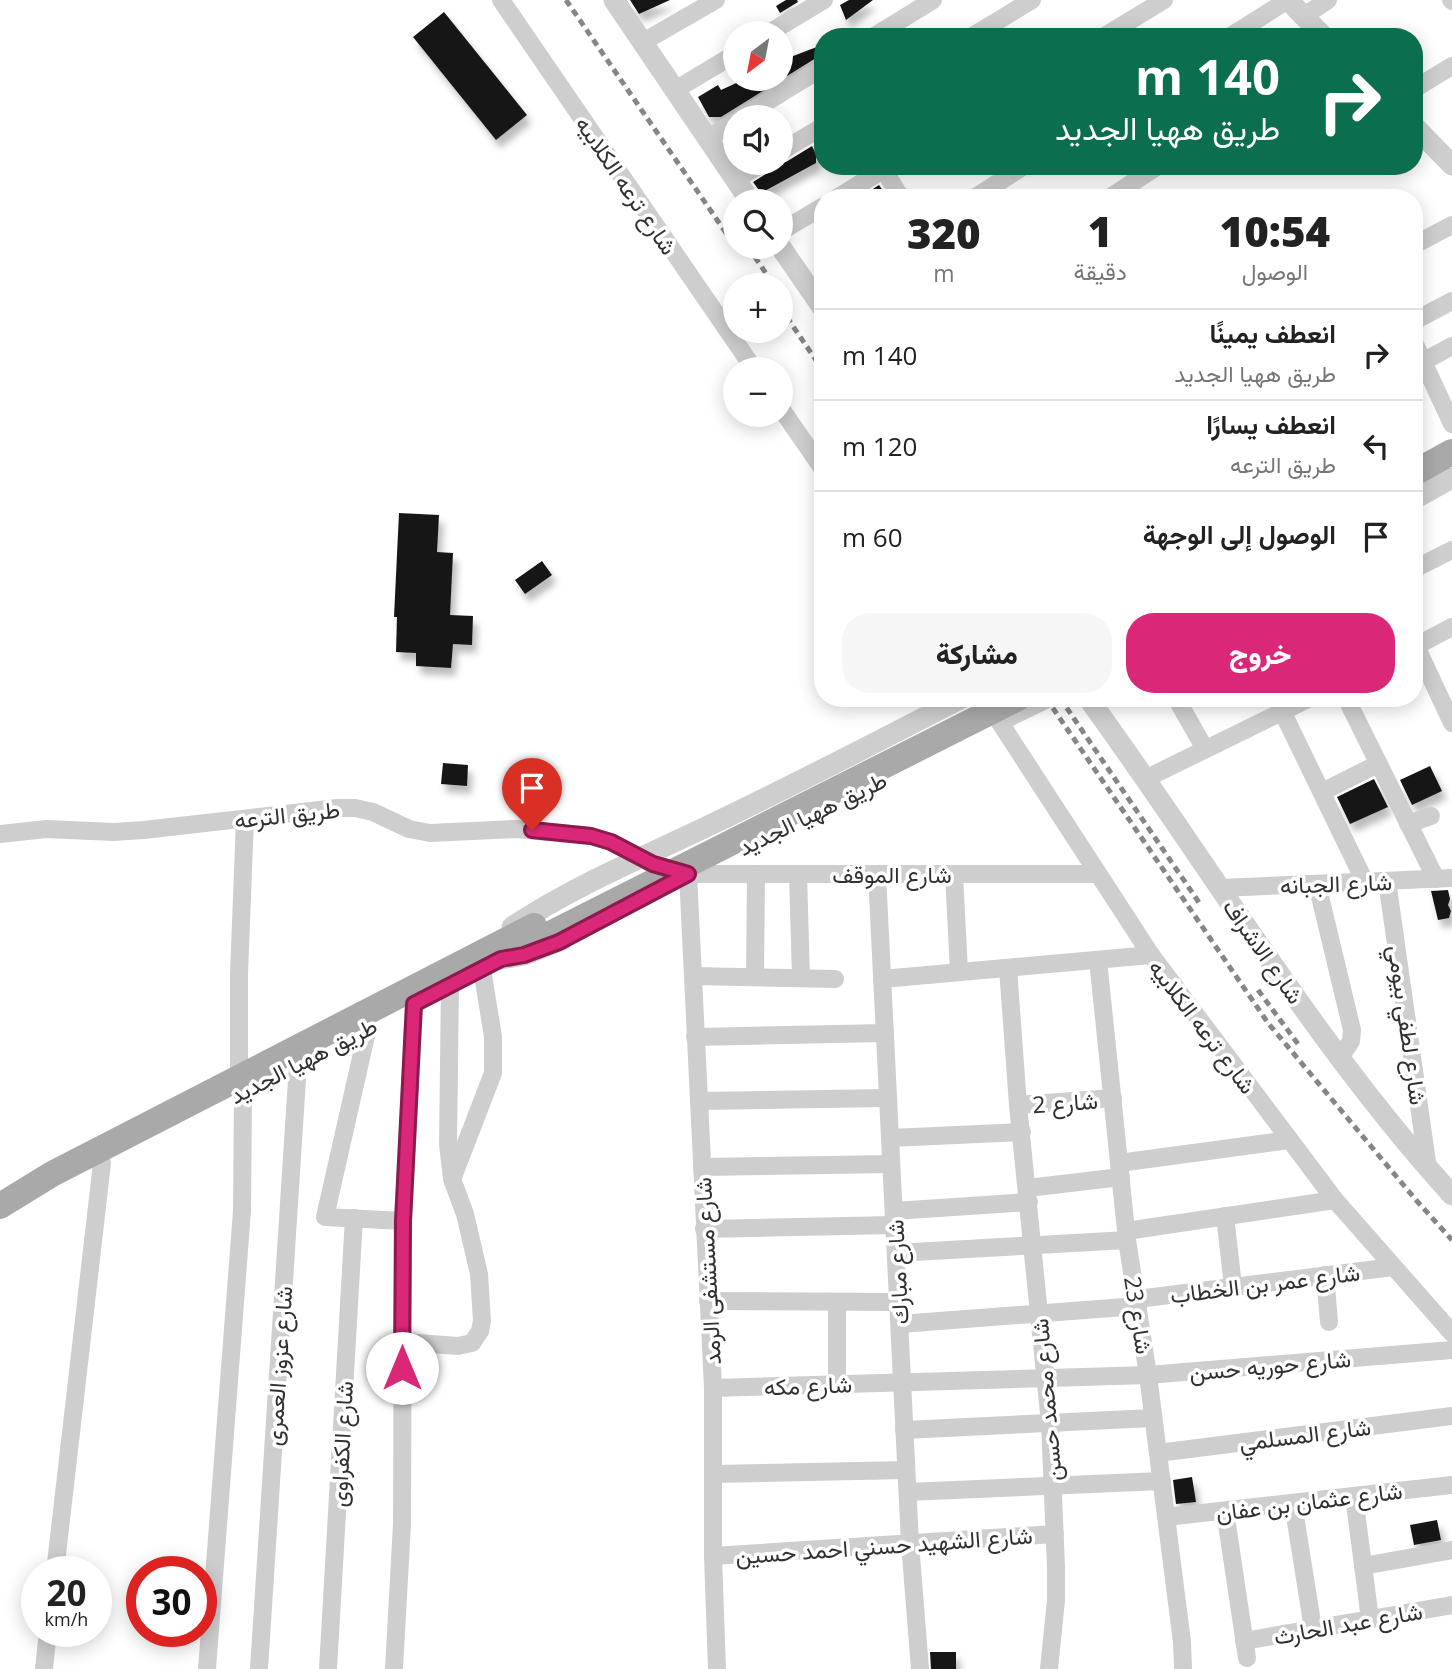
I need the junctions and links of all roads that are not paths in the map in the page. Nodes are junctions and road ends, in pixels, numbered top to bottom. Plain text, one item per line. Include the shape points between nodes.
1 (501, 0) edge
2 (614, 0) edge
3 (716, 0) edge
4 (824, 0) edge
5 (933, 0) edge
6 (1032, 0) edge
7 (1164, 0) edge
8 (1288, 0) edge
9 (1328, 0) edge
10 (1304, 16) junction
11 (789, 21) edge
12 (888, 28) edge
13 (986, 28) edge
14 (1118, 28) edge
15 (1243, 28) edge
16 (1315, 28) edge
17 (643, 42) junction
18 (723, 61) edge
19 (1452, 66) edge
20 (814, 73) edge
21 (1423, 84) edge
22 (675, 90) junction
23 (762, 105) edge
24 (723, 129) edge
25 (814, 132) edge
26 (1423, 136) edge
27 (708, 138) junction
28 (793, 144) edge
29 (1452, 165) edge
30 (743, 175) edge
31 (875, 175) edge
32 (1010, 175) edge
33 (1144, 175) edge
34 (735, 180) junction
35 (741, 189) edge
36 (852, 189) edge
37 (988, 189) edge
38 (1123, 189) edge
39 (814, 212) edge
40 (793, 224) edge
41 (1452, 225) edge
42 (1423, 241) edge
43 (790, 259) edge
44 (814, 291) edge
45 (1452, 301) edge
46 (1423, 316) edge
47 (1452, 346) edge
48 (746, 357) edge
49 (1423, 361) edge
50 (1423, 373) edge
51 (1452, 424) edge
52 (793, 426) edge
53 (1452, 443) edge
54 (1452, 452) edge
55 (814, 456) edge
56 (1423, 459) edge
57 (1423, 468) edge
58 (1452, 468) edge
59 (1452, 478) edge
60 (1423, 484) edge
61 (1423, 494) edge
62 (1452, 550) edge
63 (1423, 564) edge
64 (1452, 627) edge
65 (1423, 642) edge
66 (1423, 663) edge
67 (945, 707) edge
68 (1000, 707) edge
69 (1094, 707) edge
70 (1181, 707) edge
71 (1291, 707) edge
72 (1350, 707) edge
73 (993, 709) edge
74 (1282, 711) junction
75 (1452, 723) edge
76 (1205, 749) junction
77 (1378, 764) junction
78 (1145, 779) junction
79 (1322, 792) junction
80 (1431, 816) dead end
81 (245, 819) junction
82 (1408, 824) junction
83 (0, 834) edge
84 (642, 858) junction
85 (688, 874) junction
86 (757, 874) junction
87 (798, 874) junction
88 (877, 874) junction
89 (954, 874) junction
90 (1097, 874) junction
91 (1444, 879) edge
92 (1387, 881) junction
93 (1365, 882) junction
94 (1317, 884) junction
95 (1220, 888) junction
96 (537, 932) junction
97 (1151, 955) junction
98 (492, 958) junction
99 (1098, 960) junction
100 (1007, 968) junction
101 (959, 972) junction
102 (694, 976) junction
103 (755, 977) junction
104 (802, 978) junction
105 (835, 979) dead end
106 (882, 979) junction
107 (450, 985) junction
108 (414, 1004) junction
109 (368, 1027) junction
110 (885, 1033) junction
111 (695, 1037) junction
112 (1340, 1058) junction
113 (298, 1063) junction
114 (241, 1084) junction
115 (887, 1097) junction
116 (1113, 1098) junction
117 (699, 1101) junction
118 (1018, 1105) junction
119 (1022, 1132) junction
120 (890, 1138) junction
121 (1289, 1140) junction
122 (102, 1163) junction
123 (891, 1164) junction
124 (702, 1167) junction
125 (1429, 1169) junction
126 (1120, 1170) junction
127 (452, 1179) junction
128 (1028, 1195) junction
129 (1452, 1195) edge
130 (1335, 1200) junction
131 (6, 1203) edge
132 (1224, 1216) junction
133 (354, 1218) junction
134 (894, 1218) junction
135 (403, 1221) junction
136 (704, 1229) junction
137 (1127, 1236) junction
138 (1033, 1245) junction
139 (896, 1253) junction
140 (1393, 1267) junction
141 (1325, 1275) junction
142 (1233, 1286) junction
143 (708, 1301) junction
144 (837, 1302) junction
145 (897, 1302) junction
146 (1137, 1302) junction
147 (1039, 1313) junction
148 (1329, 1322) dead end
149 (900, 1324) junction
150 (1452, 1333) edge
151 (403, 1342) junction
152 (1452, 1350) edge
153 (1148, 1375) junction
154 (1045, 1380) junction
155 (902, 1382) junction
156 (837, 1384) junction
157 (713, 1388) junction
158 (1452, 1416) edge
159 (1153, 1418) junction
160 (1050, 1423) junction
161 (904, 1430) junction
162 (1158, 1453) junction
163 (906, 1470) junction
164 (714, 1474) junction
165 (1162, 1481) junction
166 (1452, 1485) edge
167 (1053, 1486) junction
168 (908, 1492) junction
169 (1353, 1496) junction
170 (1293, 1503) junction
171 (1225, 1511) junction
172 (1166, 1517) junction
173 (1055, 1534) junction
174 (910, 1543) junction
175 (1452, 1550) edge
176 (57, 1556) edge
177 (713, 1556) junction
178 (1363, 1566) junction
179 (1452, 1605) edge
180 (1370, 1619) junction
181 (1314, 1629) junction
182 (46, 1647) edge
183 (44, 1669) edge
184 (207, 1669) edge
185 (259, 1669) edge
186 (328, 1669) edge
187 (394, 1669) edge
188 (717, 1669) edge
189 (920, 1669) edge
190 (1049, 1669) edge
191 (1183, 1669) edge

1 - 48 street, شارع ترعه الكلابيه
2 - 17 street
3 - 17 street
4 - 11 street
5 - 12 street
6 - 13 street
7 - 14 street
8 - 10 street
8 - 15 street
9 - 10 street
10 - 16 street
17 - 22 street
18 - 22 street
19 - 21 street
20 - 23 street
22 - 27 street
24 - 27 street
25 - 28 street
26 - 29 street
27 - 34 street
30 - 34 street
31 - 36 street
32 - 37 street
33 - 38 street
34 - 35 street
39 - 40 street
41 - 42 street
43 - 44 street
45 - 46 street
47 - 49 street
50 - 51 street
52 - 55 street
53 - 56 street
54 - 57 main road
58 - 60 main road
59 - 61 street
62 - 63 street
64 - 65 street
66 - 75 street
67 - 84 street, طريق ههيا الجديد
68 - 96 main road, bridge
69 - 78 street, شارع الاشراف
70 - 76 street
71 - 74 street
72 - 77 street
73 - 85 street, طريق ههيا الجديد
73 - 90 street, شارع ترعه الكلابيه
73 - 96 main road
74 - 76 street
74 - 79 street
76 - 78 street
77 - 79 street
77 - 82 street
78 - 95 street, شارع الاشراف
79 - 93 street
80 - 82 street
81 - 83 street, طريق الترعه via 144,830 46,829
81 - 84 street, طريق الترعه via 355,808 430,833 516,828 591,836
81 - 114 street via 239,975
82 - 91 street
84 - 85 street, طريق الترعه
84 - 98 street, طريق ههيا الجديد via 527,917 508,930
85 - 86 street, شارع الموقف
85 - 98 street, طريق ههيا الجديد via 559,942 524,955
85 - 102 street, شارع مستشفى الرمد
86 - 87 street, شارع الموقف
86 - 103 street
87 - 88 street, شارع الموقف
87 - 104 street
88 - 89 street, شارع الموقف
88 - 106 street, شارع مبارك
89 - 90 street, شارع الموقف
89 - 101 street
90 - 97 street, شارع ترعه الكلابيه
91 - 92 street, شارع الجبانه
92 - 93 street, شارع الجبانه
92 - 125 street, شارع لطفي بيومي
93 - 94 street, شارع الجبانه
94 - 95 street, شارع الجبانه
94 - 112 street via 1352,1030
95 - 112 street, شارع الاشراف
96 - 98 main road
97 - 99 street
97 - 121 street, شارع ترعه الكلابيه
98 - 107 main road, طريق ههيا الجديد
98 - 114 main road, طريق ههيا الجديد
98 - 127 street via 493,1073
99 - 100 street
99 - 116 street, شارع 23
100 - 101 street
100 - 118 street, شارع محمد حسن
101 - 106 street
102 - 103 street
102 - 111 street, شارع مستشفى الرمد
103 - 104 street
104 - 105 street
106 - 110 street, شارع مبارك
107 - 108 main road, طريق ههيا الجديد
107 - 127 street via 448,1144
108 - 109 main road, طريق ههيا الجديد
108 - 135 street
109 - 113 main road, طريق ههيا الجديد
109 - 133 street via 325,1217
110 - 111 street
110 - 115 street, شارع مبارك
111 - 117 street, شارع مستشفى الرمد
112 - 125 street, شارع الاشراف
113 - 114 main road, طريق ههيا الجديد
113 - 185 street, شارع عزوز العمرى
114 - 122 main road, طريق ههيا الجديد
114 - 131 main road, طريق ههيا الجديد via 52,1174
114 - 184 street via 242,1211
115 - 117 street
115 - 120 street, شارع مبارك
116 - 118 street, شارع 2
116 - 126 street, شارع 23
117 - 124 street, شارع مستشفى الرمد
118 - 119 street, شارع محمد حسن
119 - 120 street
119 - 128 street, شارع محمد حسن
120 - 123 street, شارع مبارك
121 - 126 street
121 - 130 street, شارع ترعه الكلابيه
122 - 131 main road, طريق ههيا الجديد
122 - 176 street
123 - 124 street
123 - 134 street, شارع مبارك
124 - 136 street, شارع مستشفى الرمد
125 - 129 street, شارع الاشراف
126 - 128 street
126 - 137 street, شارع 23
127 - 151 street via 473,1240 480,1331 472,1343 458,1346
128 - 134 street
128 - 138 street, شارع محمد حسن
130 - 132 street
130 - 140 street, شارع ترعه الكلابيه
132 - 137 street
132 - 142 street
133 - 135 street
133 - 186 street, شارع الكفراوى
134 - 136 street
134 - 139 street, شارع مبارك
135 - 151 street
136 - 143 street, شارع مستشفى الرمد
137 - 138 street
137 - 146 street, شارع 23
138 - 139 street
138 - 147 street, شارع محمد حسن
139 - 145 street, شارع مبارك
140 - 141 street, شارع عمر بن الخطاب
140 - 150 street, شارع ترعه الكلابيه
141 - 142 street, شارع عمر بن الخطاب
141 - 148 street
142 - 146 street, شارع عمر بن الخطاب
143 - 144 street
143 - 157 street, شارع مستشفى الرمد
144 - 145 street
144 - 156 street
145 - 149 street, شارع مبارك
146 - 147 street, شارع عمر بن الخطاب
146 - 153 street, شارع 23
147 - 149 street, شارع عمر بن الخطاب
147 - 154 street, شارع محمد حسن
149 - 155 street, شارع مبارك
151 - 187 street via 402,1524
152 - 153 street, شارع حوريه حسن
153 - 154 street, شارع حوريه حسن
153 - 159 street, شارع 23
154 - 155 street, شارع مكه
154 - 160 street, شارع محمد حسن
155 - 156 street, شارع مكه
155 - 161 street, شارع مبارك
156 - 157 street, شارع مكه
157 - 164 street, شارع مستشفى الرمد
158 - 162 street, شارع المسلمي
159 - 160 street
159 - 162 street, شارع 23
160 - 161 street
160 - 167 street, شارع محمد حسن
161 - 163 street, شارع مبارك
162 - 165 street, شارع 23
163 - 164 street
163 - 168 street, شارع مبارك
164 - 177 street, شارع مستشفى الرمد
165 - 167 street
165 - 172 street, شارع 23
166 - 169 street, شارع عثمان بن عفان
167 - 168 street
167 - 173 street, شارع محمد حسن
168 - 174 street, شارع مبارك
169 - 170 street, شارع عثمان بن عفان
169 - 178 street
170 - 171 street, شارع عثمان بن عفان
170 - 181 street
171 - 172 street, شارع عثمان بن عفان
171 - 181 street, شارع عبد الحارث via 1245,1650
172 - 191 street, شارع 23
173 - 174 street, شارع الشهيد حسني احمد حسين
173 - 190 street, شارع محمد حسن via 1056,1600
174 - 177 street, شارع الشهيد حسني احمد حسين
174 - 189 street, شارع مبارك
175 - 178 street
177 - 188 street, شارع مستشفى الرمد
178 - 180 street
179 - 180 street, شارع عبد الحارث
180 - 181 street, شارع عبد الحارث
182 - 183 street

